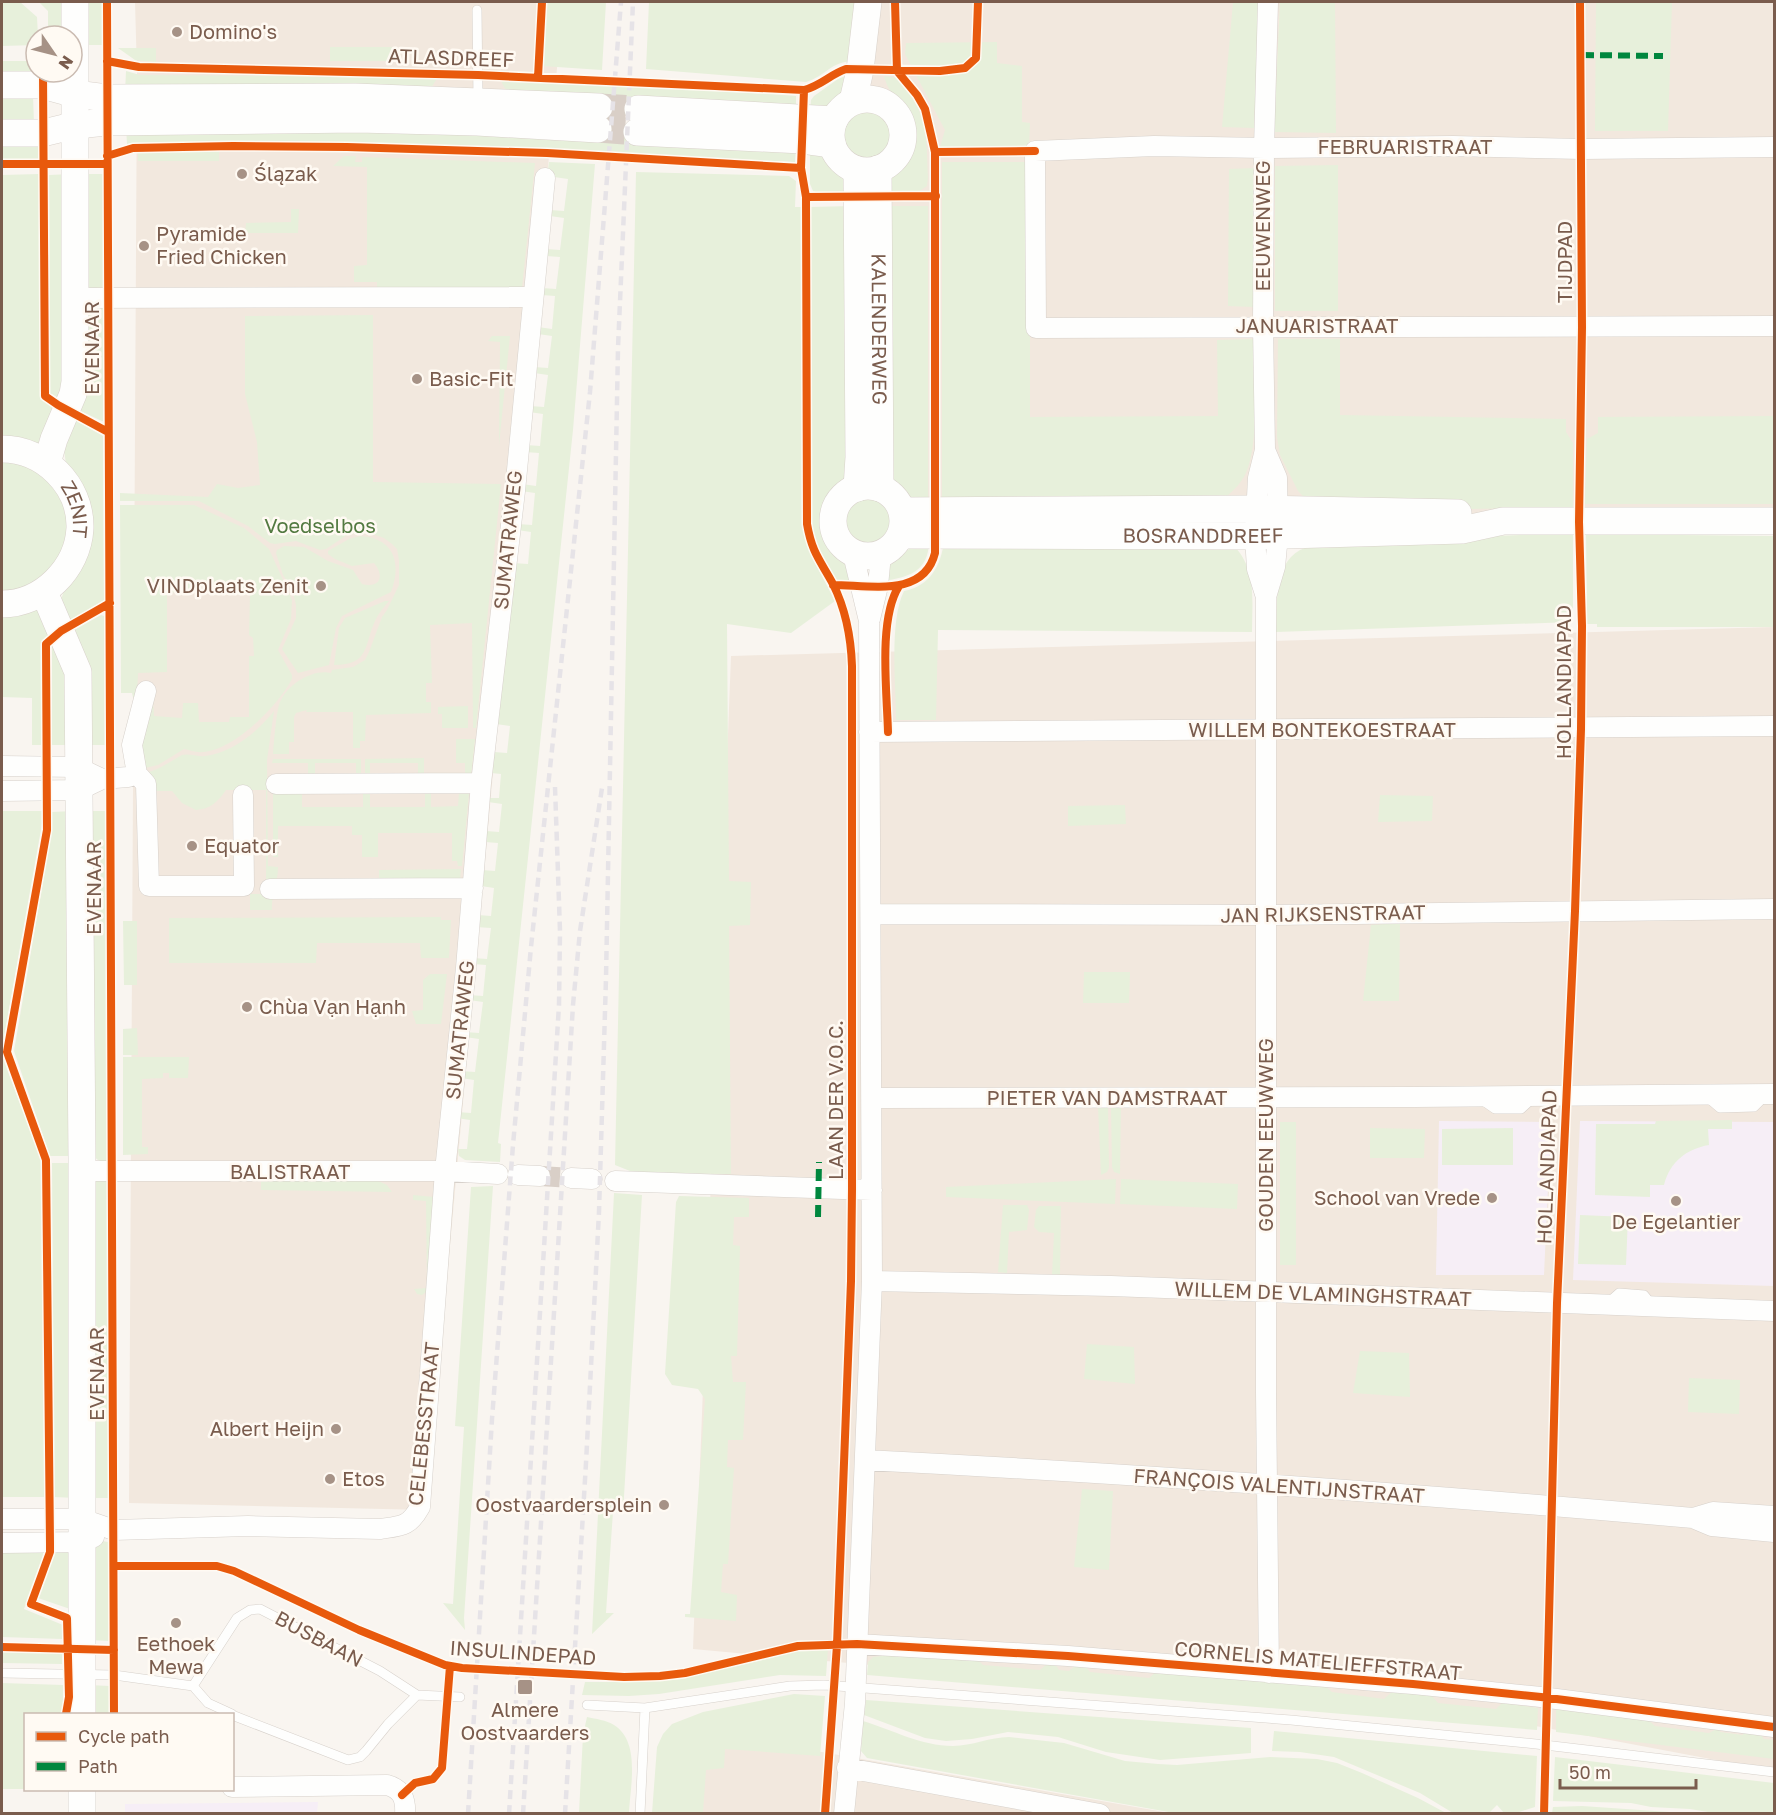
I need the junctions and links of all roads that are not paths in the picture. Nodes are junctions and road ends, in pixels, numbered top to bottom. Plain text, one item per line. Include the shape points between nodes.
1 (75, 2) edge
2 (1268, 2) edge
3 (868, 4) edge
4 (477, 10) dead end
5 (2, 85) edge
6 (75, 94) junction
7 (881, 101) junction
8 (477, 112) junction
9 (598, 118) tunnel mouth
10 (638, 120) tunnel mouth
11 (840, 122) junction
12 (76, 125) junction
13 (2, 133) edge
14 (1774, 147) edge
15 (1264, 148) junction
16 (1035, 151) joint
17 (867, 169) junction
18 (544, 178) dead end
19 (533, 297) junction
20 (76, 298) junction
21 (1263, 326) junction
22 (1774, 326) edge
23 (2, 449) edge
24 (47, 463) junction
25 (868, 488) junction
26 (1772, 520) edge
27 (1266, 522) junction
28 (902, 523) junction
29 (854, 554) junction
30 (881, 554) junction
31 (44, 592) junction
32 (2, 604) edge
33 (869, 621) junction
34 (146, 691) dead end
35 (1774, 726) edge
36 (1266, 730) junction
37 (869, 732) junction
38 (2, 766) edge
39 (137, 774) junction
40 (86, 779) junction
41 (481, 783) junction
42 (276, 784) dead end
43 (2, 791) edge
44 (243, 795) dead end
45 (473, 888) junction
46 (270, 889) dead end
47 (1774, 909) edge
48 (871, 914) junction
49 (1267, 915) junction
50 (1771, 1094) edge
51 (872, 1098) junction
52 (1265, 1098) junction
53 (82, 1171) junction
54 (445, 1172) junction
55 (498, 1173) dead end
56 (518, 1175) dead end
57 (540, 1176) tunnel mouth
58 (571, 1178) tunnel mouth
59 (591, 1179) dead end
60 (615, 1181) dead end
61 (872, 1190) junction
62 (872, 1281) junction
63 (1267, 1292) junction
64 (1774, 1311) edge
65 (865, 1460) junction
66 (1267, 1485) junction
67 (1774, 1516) edge
68 (1693, 1518) junction
69 (2, 1519) edge
70 (82, 1531) junction
71 (1774, 1532) edge
72 (2, 1543) edge
73 (857, 1644) junction
74 (2, 1673) edge
75 (1269, 1673) junction
76 (82, 1675) junction
77 (193, 1686) junction
78 (855, 1688) junction
79 (417, 1695) junction
80 (460, 1697) dead end
81 (587, 1705) dead end
82 (645, 1708) junction
83 (82, 1713) edge
84 (228, 1713) edge
85 (234, 1716) edge
86 (1774, 1727) edge
87 (847, 1768) junction
88 (1774, 1772) edge
89 (234, 1787) edge
90 (82, 1791) edge
91 (1013, 1806) edge
92 (405, 1810) edge
93 (82, 1814) edge
94 (640, 1814) edge
95 (844, 1814) edge
96 (1100, 1814) edge

1 - 6 main road, EVENAAR
2 - 15 street, EEUWENWEG
3 - 7 main road
3 - 11 main road via 860,70
4 - 8 lane
5 - 6 main road via 42,85
6 - 8 main road via 107,98 355,97
6 - 12 main road, EVENAAR
7 - 11 main road via 867,98
7 - 17 main road via 901,121 903,141 894,159
8 - 9 main road
8 - 12 main road via 334,120
10 - 11 main road via 802,140
11 - 17 main road via 837,155 846,164
12 - 13 main road via 43,133
12 - 20 main road, EVENAAR
14 - 15 street, FEBRUARISTRAAT
15 - 16 street, FEBRUARISTRAAT via 1154,146
15 - 21 street, EEUWENWEG
16 - 21 street, JANUARISTRAAT via 1036,328
17 - 25 main road, KALENDERWEG via 859,457
18 - 19 street, SUMATRAWEG
19 - 20 street
19 - 41 street, SUMATRAWEG
20 - 24 main road, EVENAAR via 73,394
21 - 22 street, JANUARISTRAAT
21 - 27 street, EEUWENWEG via 1265,450 1258,478
23 - 24 main road, ZENIT via 31,454
24 - 31 main road, ZENIT via 65,481 76,503 80,528 75,553 62,575
25 - 28 main road via 888,492 897,501
25 - 29 main road via 842,498 834,514 834,530 840,544
26 - 27 main road, BOSRANDDREEF via 1503,521 1462,530
27 - 28 main road, BOSRANDDREEF
27 - 36 street, GOUDEN EEUWWEG via 1275,567 1266,597
28 - 30 main road via 895,545
29 - 30 main road
29 - 33 street, LAAN DER V.O.C.
30 - 33 street, LAAN DER V.O.C.
31 - 32 main road, ZENIT
31 - 40 main road, EVENAAR via 78,672
33 - 37 street, LAAN DER V.O.C.
34 - 39 street via 132,745
35 - 36 street, WILLEM BONTEKOESTRAAT
36 - 37 street, WILLEM BONTEKOESTRAAT
36 - 49 street, GOUDEN EEUWWEG
37 - 48 street, LAAN DER V.O.C.
38 - 40 street
39 - 40 street
39 - 44 street via 146,784 149,886 244,886
40 - 43 street
40 - 53 main road, EVENAAR
41 - 42 street
41 - 45 street, SUMATRAWEG
45 - 46 street
45 - 54 street, SUMATRAWEG
47 - 49 street, JAN RIJKSENSTRAAT
48 - 49 street, JAN RIJKSENSTRAAT
48 - 51 street, LAAN DER V.O.C.
49 - 52 street, GOUDEN EEUWWEG
50 - 52 street, PIETER VAN DAMSTRAAT
51 - 52 street, PIETER VAN DAMSTRAAT
51 - 61 street, LAAN DER V.O.C.
52 - 63 street, GOUDEN EEUWWEG
53 - 54 street, BALISTRAAT
53 - 70 main road, EVENAAR
54 - 55 street, BALISTRAAT
54 - 70 street, CELEBESSTRAAT via 420,1507 413,1520 380,1529 248,1526
56 - 57 street
58 - 59 street
60 - 61 street
61 - 62 street, LAAN DER V.O.C.
62 - 63 street, WILLEM DE VLAMINGHSTRAAT
62 - 65 street, LAAN DER V.O.C.
63 - 64 street, WILLEM DE VLAMINGHSTRAAT
63 - 66 street, GOUDEN EEUWWEG
65 - 66 street, FRANÇOIS VALENTIJNSTRAAT
65 - 73 street, LAAN DER V.O.C.
66 - 68 street, FRANÇOIS VALENTIJNSTRAAT
66 - 75 street, GOUDEN EEUWWEG
67 - 68 street, FRANÇOIS VALENTIJNSTRAAT via 1713,1512
68 - 71 street, FRANÇOIS VALENTIJNSTRAAT via 1712,1526
69 - 70 street
70 - 72 street
70 - 76 main road, EVENAAR
73 - 75 street, CORNELIS MATELIEFFSTRAAT
73 - 78 street, LAAN DER V.O.C.
74 - 76 lane
75 - 86 street, CORNELIS MATELIEFFSTRAAT via 1425,1685
76 - 77 lane
76 - 83 main road, EVENAAR
77 - 79 lane, BUSBAAN via 237,1618 260,1609 380,1671
77 - 84 lane via 208,1703
78 - 82 lane via 790,1686
78 - 87 street, LAAN DER V.O.C.
78 - 88 lane via 1291,1720
79 - 80 lane
79 - 85 lane via 360,1757 348,1760
81 - 82 lane
82 - 94 lane
87 - 91 street
87 - 95 street, LAAN DER V.O.C.
89 - 92 street via 387,1785 400,1792
90 - 93 main road
91 - 96 street

